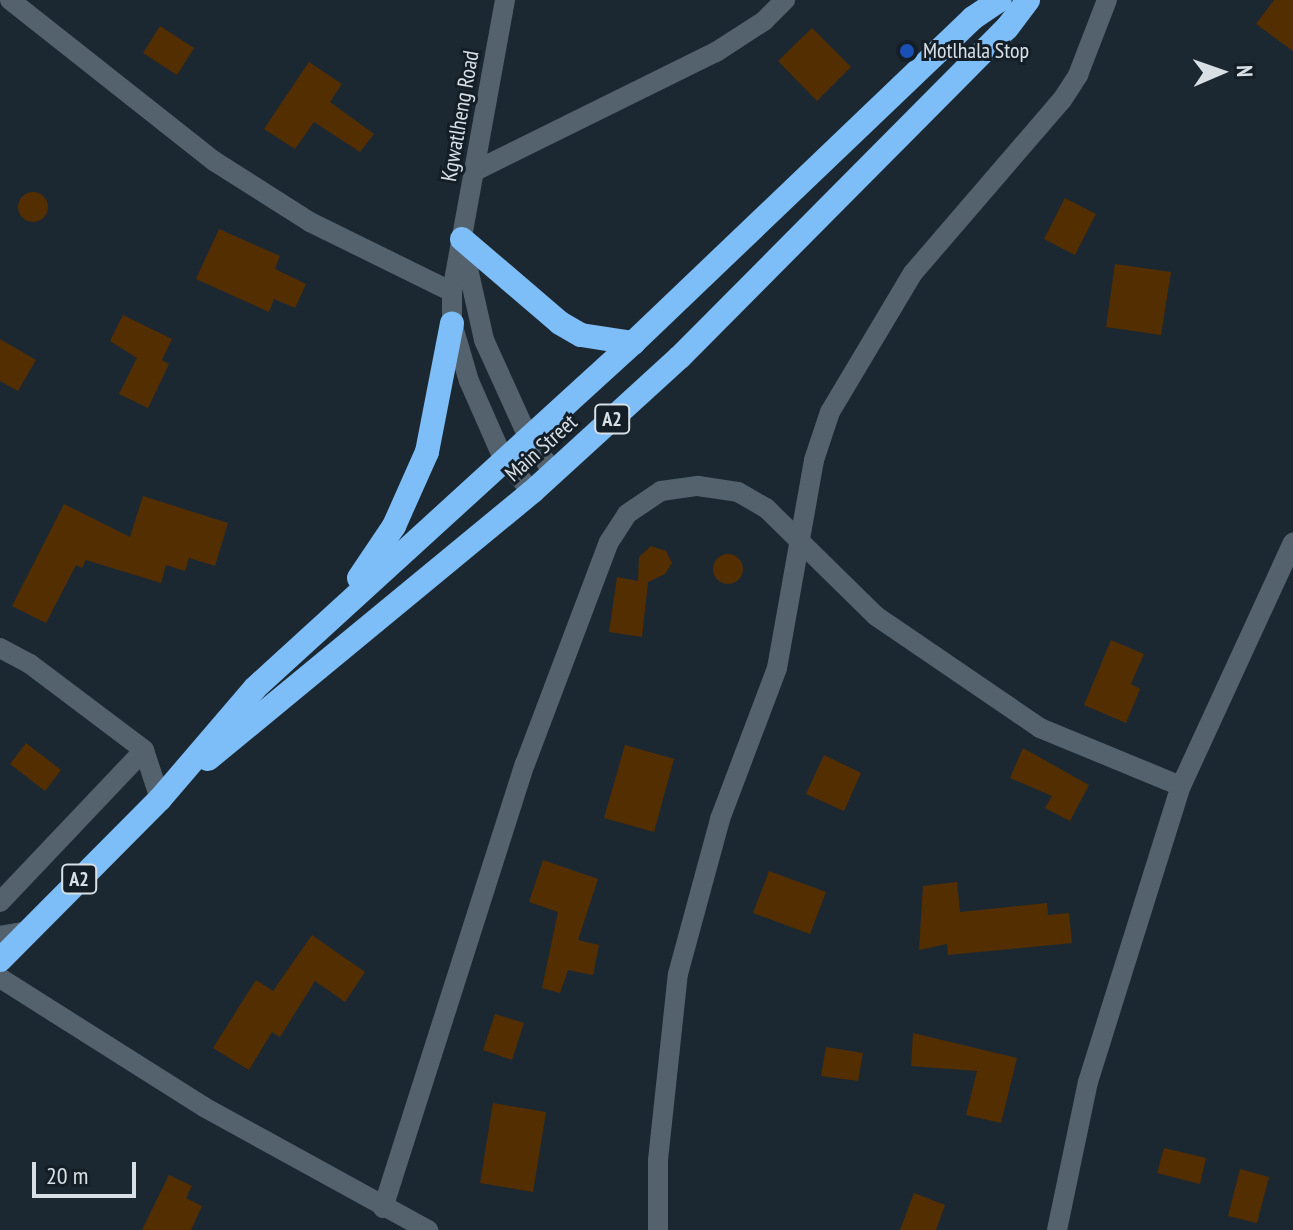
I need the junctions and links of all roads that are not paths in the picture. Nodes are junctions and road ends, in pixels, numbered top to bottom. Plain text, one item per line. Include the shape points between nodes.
1 (505, 0) edge
2 (785, 0) edge
3 (1000, 0) edge
4 (1028, 0) edge
5 (1107, 0) edge
6 (15, 2) edge
7 (475, 171) junction
8 (462, 239) junction
9 (452, 292) junction
10 (452, 323) junction
11 (633, 343) junction
12 (527, 435) junction
13 (503, 458) junction
14 (553, 472) junction
15 (532, 492) junction
16 (802, 543) junction
17 (1293, 543) edge
18 (336, 613) junction
19 (0, 648) edge
20 (144, 750) junction
21 (1181, 786) junction
22 (160, 799) junction
23 (0, 902) edge
24 (27, 931) junction
25 (0, 936) edge
26 (0, 960) edge
27 (0, 978) edge
28 (383, 1208) junction
29 (428, 1230) edge
30 (658, 1230) edge
31 (1057, 1230) edge

1 - 7 street, Kgwatlheng Road
2 - 7 street via 764,21 716,52
3 - 11 highway, Main Street / A2 via 973,18
4 - 14 highway, Main Street / A2 via 1007,28 680,357
5 - 16 street via 1078,75 1062,100 913,273 830,412 814,460
6 - 9 street via 214,161 310,222
7 - 8 street, Kgwatlheng Road
8 - 9 street, Kgwatlheng Road
8 - 11 highway via 560,323 581,335
8 - 12 street, Kgwatlheng Road via 484,340
9 - 10 street, Kgwatlheng Road
10 - 13 street, Kgwatlheng Road via 469,381
10 - 18 highway via 427,452 394,526
11 - 12 highway, Main Street / A2
12 - 13 highway, Main Street / A2
12 - 14 street, Kgwatlheng Road
13 - 15 street, Kgwatlheng Road
13 - 18 highway, Main Street / A2
14 - 15 highway, Main Street / A2
15 - 22 highway, Main Street / A2
16 - 21 street via 876,616 1040,728
16 - 28 street via 766,508 738,492 698,486 661,491 627,514 609,542 525,764
16 - 30 street via 777,668 720,819 678,974 658,1160
17 - 21 street
18 - 22 highway, Main Street / A2 via 255,688
19 - 20 street via 30,664
20 - 22 street
20 - 23 street
21 - 31 street via 1088,1082
22 - 24 highway, Main Street / A2
24 - 25 street
24 - 26 highway, Main Street / A2
27 - 28 street via 204,1107
28 - 29 street

